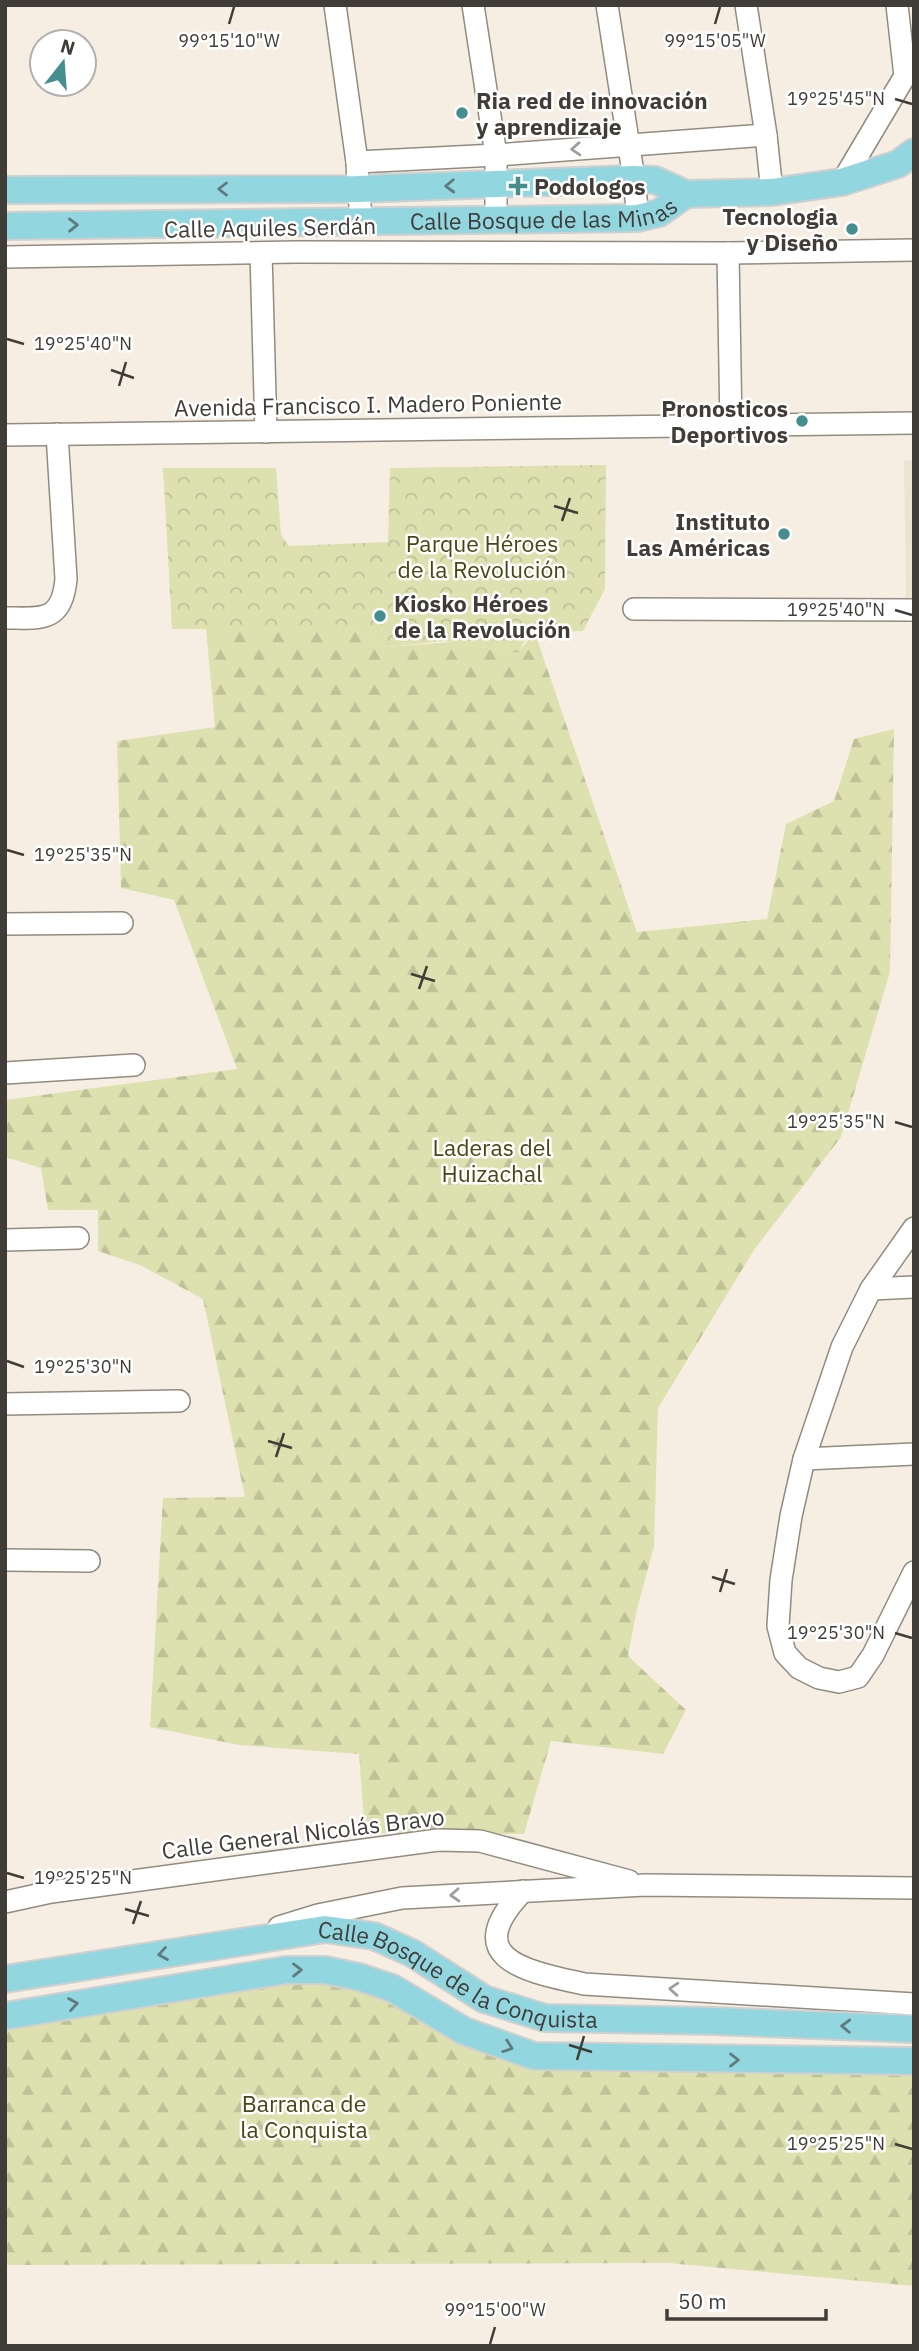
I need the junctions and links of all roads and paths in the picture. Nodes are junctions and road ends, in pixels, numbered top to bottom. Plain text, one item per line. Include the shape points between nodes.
1 (335, 5) edge
2 (473, 5) edge
3 (607, 5) edge
4 (746, 5) edge
5 (897, 5) edge
6 (766, 135) junction
7 (628, 145) junction
8 (496, 155) junction
9 (908, 158) edge
10 (357, 162) junction
11 (634, 179) junction
12 (842, 182) junction
13 (497, 184) junction
14 (358, 189) junction
15 (5, 190) edge
16 (772, 192) junction
17 (686, 194) junction
18 (638, 219) junction
19 (362, 222) junction
20 (496, 222) junction
21 (5, 226) edge
22 (914, 250) edge
23 (261, 253) junction
24 (728, 253) junction
25 (5, 257) edge
26 (914, 424) edge
27 (731, 427) junction
28 (266, 432) junction
29 (57, 434) junction
30 (5, 435) edge
31 (634, 609) dead end
32 (914, 610) edge
33 (5, 618) edge
34 (122, 923) dead end
35 (5, 924) edge
36 (134, 1065) dead end
37 (5, 1073) edge
38 (914, 1228) edge
39 (78, 1238) dead end
40 (5, 1240) edge
41 (914, 1287) edge
42 (871, 1289) junction
43 (179, 1401) dead end
44 (5, 1404) edge
45 (914, 1454) edge
46 (804, 1459) junction
47 (5, 1560) edge
48 (89, 1560) dead end
49 (914, 1572) edge
50 (645, 1885) junction
51 (914, 1888) edge
52 (523, 1891) junction
53 (5, 1902) edge
54 (231, 1943) junction
55 (5, 1979) edge
56 (914, 2004) edge
57 (5, 2016) edge
58 (914, 2029) edge
59 (914, 2061) edge

1 - 10 street
2 - 8 street
3 - 7 street
4 - 6 street
5 - 12 street via 905,76
6 - 7 street
6 - 16 street
7 -> 8 street
7 - 11 street
8 - 10 street
8 - 13 street
9 - 12 main road
10 - 14 street
11 - 13 main road, Calle Bosque de las Minas
11 - 17 main road, Calle Bosque de las Minas via 655,180
11 - 18 street
12 - 16 main road
13 -> 14 main road, Calle Bosque de las Minas
13 - 20 street
14 -> 15 main road, Calle Bosque de las Minas
14 - 19 street
16 - 17 main road
17 - 18 main road, Calle Bosque de las Minas via 659,213
18 - 20 main road, Calle Bosque de las Minas
19 - 20 main road, Calle Bosque de las Minas
21 -> 19 main road, Calle Bosque de las Minas
22 - 24 street, Calle Aquiles Serdán
23 - 24 street, Calle Aquiles Serdán
23 - 25 street, Calle Aquiles Serdán
23 - 28 street
24 - 27 street
26 - 27 street, Avenida Francisco I. Madero Poniente
27 - 28 street, Avenida Francisco I. Madero Poniente
28 - 29 street, Avenida Francisco I. Madero Poniente
29 - 30 street, Avenida Francisco I. Madero Poniente
29 - 33 street via 65,598 43,617
31 - 32 street
34 - 35 street
36 - 37 street
38 - 42 street
39 - 40 street
41 - 42 street
42 - 46 street via 842,1347
43 - 44 street
45 - 46 street
46 - 49 street via 781,1580 778,1626 785,1653 799,1668 839,1682 858,1677
47 - 48 street
50 - 51 street, Calle General Nicolás Bravo
50 - 52 street, Calle General Nicolás Bravo
50 - 53 street, Calle General Nicolás Bravo via 522,1850 480,1841 438,1840
52 -> 54 street, Calle General Nicolás Bravo via 402,1898 318,1915
56 -> 52 street via 584,1984 541,1975 517,1966 503,1955 496,1940 506,1909
54 -> 55 main road, Calle Bosque de la Conquista
58 -> 54 main road, Calle Bosque de la Conquista via 545,2018 484,1999 412,1953 374,1936 326,1929
57 -> 59 main road, Calle Bosque de la Conquista via 286,1970 325,1970 392,1988 464,2031 534,2056

